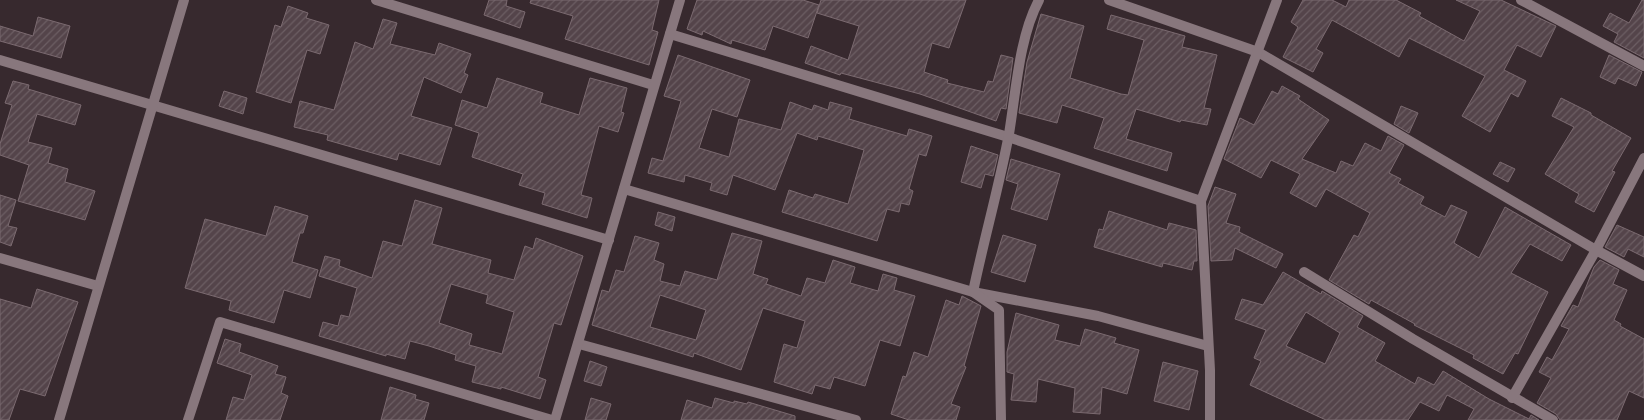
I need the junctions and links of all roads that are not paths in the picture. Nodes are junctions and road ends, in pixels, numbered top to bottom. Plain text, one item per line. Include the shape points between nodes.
1 (184, 0) edge
2 (376, 0) edge
3 (680, 0) edge
4 (1040, 0) edge
5 (1109, 0) edge
6 (1277, 0) edge
7 (1521, 0) edge
8 (670, 34) junction
9 (1258, 52) junction
10 (0, 60) edge
11 (1644, 66) edge
12 (654, 85) junction
13 (152, 105) junction
14 (1008, 137) junction
15 (1644, 158) edge
16 (624, 190) junction
17 (1201, 201) junction
18 (610, 240) junction
19 (1596, 250) junction
20 (0, 258) edge
21 (1304, 272) dead end
22 (1644, 276) edge
23 (98, 286) junction
24 (973, 292) junction
25 (579, 344) junction
26 (1208, 346) junction
27 (1512, 398) junction
28 (59, 420) edge
29 (188, 420) edge
30 (554, 420) edge
31 (856, 420) edge
32 (1001, 420) edge
33 (1210, 420) edge
34 (1554, 420) edge

1 - 13 street
2 - 12 street
3 - 8 street
4 - 14 street via 1033,12 1022,56
5 - 9 street
6 - 9 street
7 - 11 street
8 - 12 street
8 - 14 street
9 - 17 street
9 - 19 street
10 - 13 street
12 - 16 street
13 - 18 street
13 - 23 street
14 - 17 street
14 - 24 street
15 - 19 street
16 - 18 street
16 - 24 street
17 - 26 street
18 - 25 street
19 - 22 street
19 - 27 street
20 - 23 street
21 - 27 street
23 - 28 street
24 - 26 street via 1098,316
24 - 32 street via 999,310
25 - 30 street
25 - 31 street
26 - 33 street
27 - 34 street
29 - 30 street via 220,322

